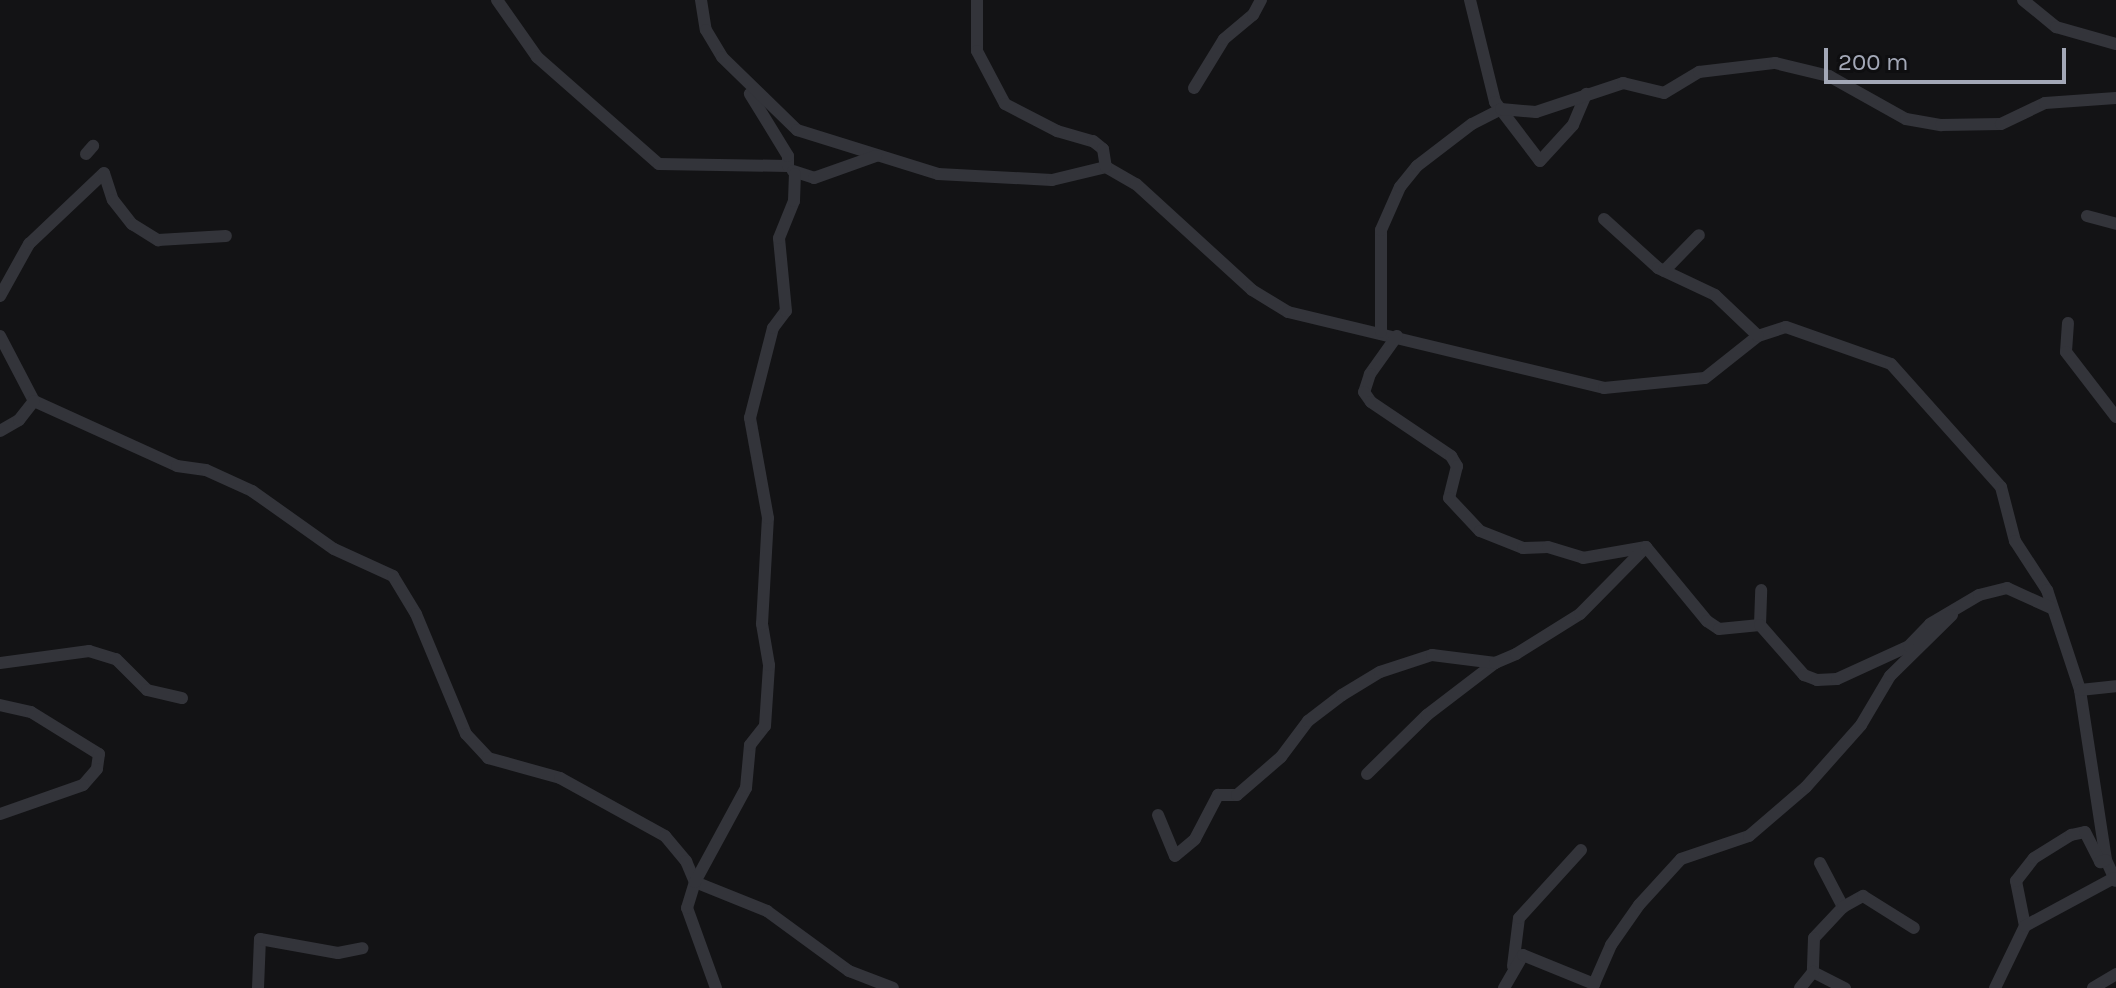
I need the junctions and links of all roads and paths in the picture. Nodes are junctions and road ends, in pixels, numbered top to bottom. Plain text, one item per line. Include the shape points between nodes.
1 (497, 0) edge
2 (701, 0) edge
3 (977, 0) edge
4 (1261, 0) edge
5 (1470, 0) edge
6 (2023, 0) edge
7 (2116, 44) edge
8 (743, 79) junction
9 (1194, 88) dead end
10 (1586, 94) junction
11 (2116, 98) edge
12 (1501, 109) junction
13 (876, 156) junction
14 (1106, 167) junction
15 (792, 170) junction
16 (2087, 216) dead end
17 (1604, 219) dead end
18 (2116, 224) edge
19 (1699, 235) dead end
20 (226, 236) dead end
21 (1664, 271) junction
22 (0, 296) edge
23 (2068, 323) dead end
24 (1381, 332) junction
25 (0, 336) edge
26 (1397, 336) junction
27 (1758, 336) junction
28 (34, 401) junction
29 (2116, 417) edge
30 (0, 431) edge
31 (1646, 547) junction
32 (1761, 590) dead end
33 (1957, 606) junction
34 (2051, 608) junction
35 (1760, 625) junction
36 (0, 663) edge
37 (1495, 663) junction
38 (2116, 686) edge
39 (2080, 690) junction
40 (182, 698) dead end
41 (0, 705) edge
42 (1367, 774) dead end
43 (0, 814) edge
44 (1158, 815) dead end
45 (1581, 850) dead end
46 (2106, 860) junction
47 (1820, 863) dead end
48 (2115, 879) edge
49 (695, 882) junction
50 (1843, 907) junction
51 (2025, 926) junction
52 (1914, 928) dead end
53 (363, 948) dead end
54 (1813, 972) junction
55 (1512, 973) junction
56 (2116, 974) edge
57 (258, 988) edge
58 (716, 988) edge
59 (893, 988) edge
60 (1504, 988) edge
61 (1800, 988) edge
62 (1845, 988) edge
63 (1995, 988) edge
64 (2093, 988) edge

1 - 15 street via 537,57 659,164
2 - 8 street via 706,30
3 - 14 street via 977,51 1005,104 1057,131 1093,141 1103,149
4 - 9 street via 1253,15 1224,39
5 - 12 street
6 - 7 street via 2056,27
8 - 13 street via 797,130
8 - 15 street
10 - 11 street via 1623,83 1664,93 1699,72 1775,63 1829,76 1906,119 1941,125 2001,124 2045,103
10 - 12 street via 1536,112
10 - 12 street via 1573,125 1540,161
12 - 24 street via 1417,166 1400,187 1381,230
13 - 14 street via 938,174 1052,180
13 - 15 street via 814,178
14 - 24 street via 1136,184 1252,290 1288,312
15 - 49 street via 794,201 779,238 786,311 773,328 750,418 768,518 762,624 769,665 765,726 750,745 746,788
16 - 18 street
17 - 21 street
19 - 21 street
20 - 22 street via 158,240 132,224 113,200 104,173 29,244
21 - 27 street via 1715,295
23 - 29 street via 2066,352
24 - 26 street
25 - 28 street
26 - 27 street via 1495,366 1604,388 1705,378
26 - 31 street via 1364,392 1451,456 1457,466 1449,498 1480,531 1523,548 1548,547 1583,558
27 - 34 street via 1786,327 1903,373 2001,487 2015,541 2047,590
28 - 30 street via 19,420
28 - 49 street via 177,466 206,470 252,491 334,549 393,576 416,614 466,734 488,758 560,778 665,836
31 - 35 street via 1707,621 1719,629
31 - 37 street via 1580,614
32 - 35 street
33 - 34 street via 2007,588
33 - 35 street via 1909,646 1837,679 1804,675
33 - 55 street via 1914,657 1890,676 1861,725 1806,787 1749,836 1676,865 1611,945 1594,984 1523,955
34 - 39 street
36 - 40 street via 89,651 116,659 147,690
37 - 42 street via 1427,715
37 - 44 street via 1432,655 1380,672 1308,721 1281,757 1237,795 1218,795 1195,839 1175,856
38 - 39 street
39 - 46 street
41 - 43 street via 31,712 99,754 97,769 83,785
45 - 55 street via 1519,918
46 - 48 street
46 - 51 street via 2100,862 2085,832 2034,858 2016,881
47 - 50 street
48 - 51 street
49 - 58 street via 687,908
49 - 59 street via 767,911 849,971
50 - 52 street via 1863,896
50 - 54 street via 1814,938
51 - 63 street
53 - 57 street via 338,953 260,939
54 - 61 street
54 - 62 street
55 - 60 street
56 - 64 street

